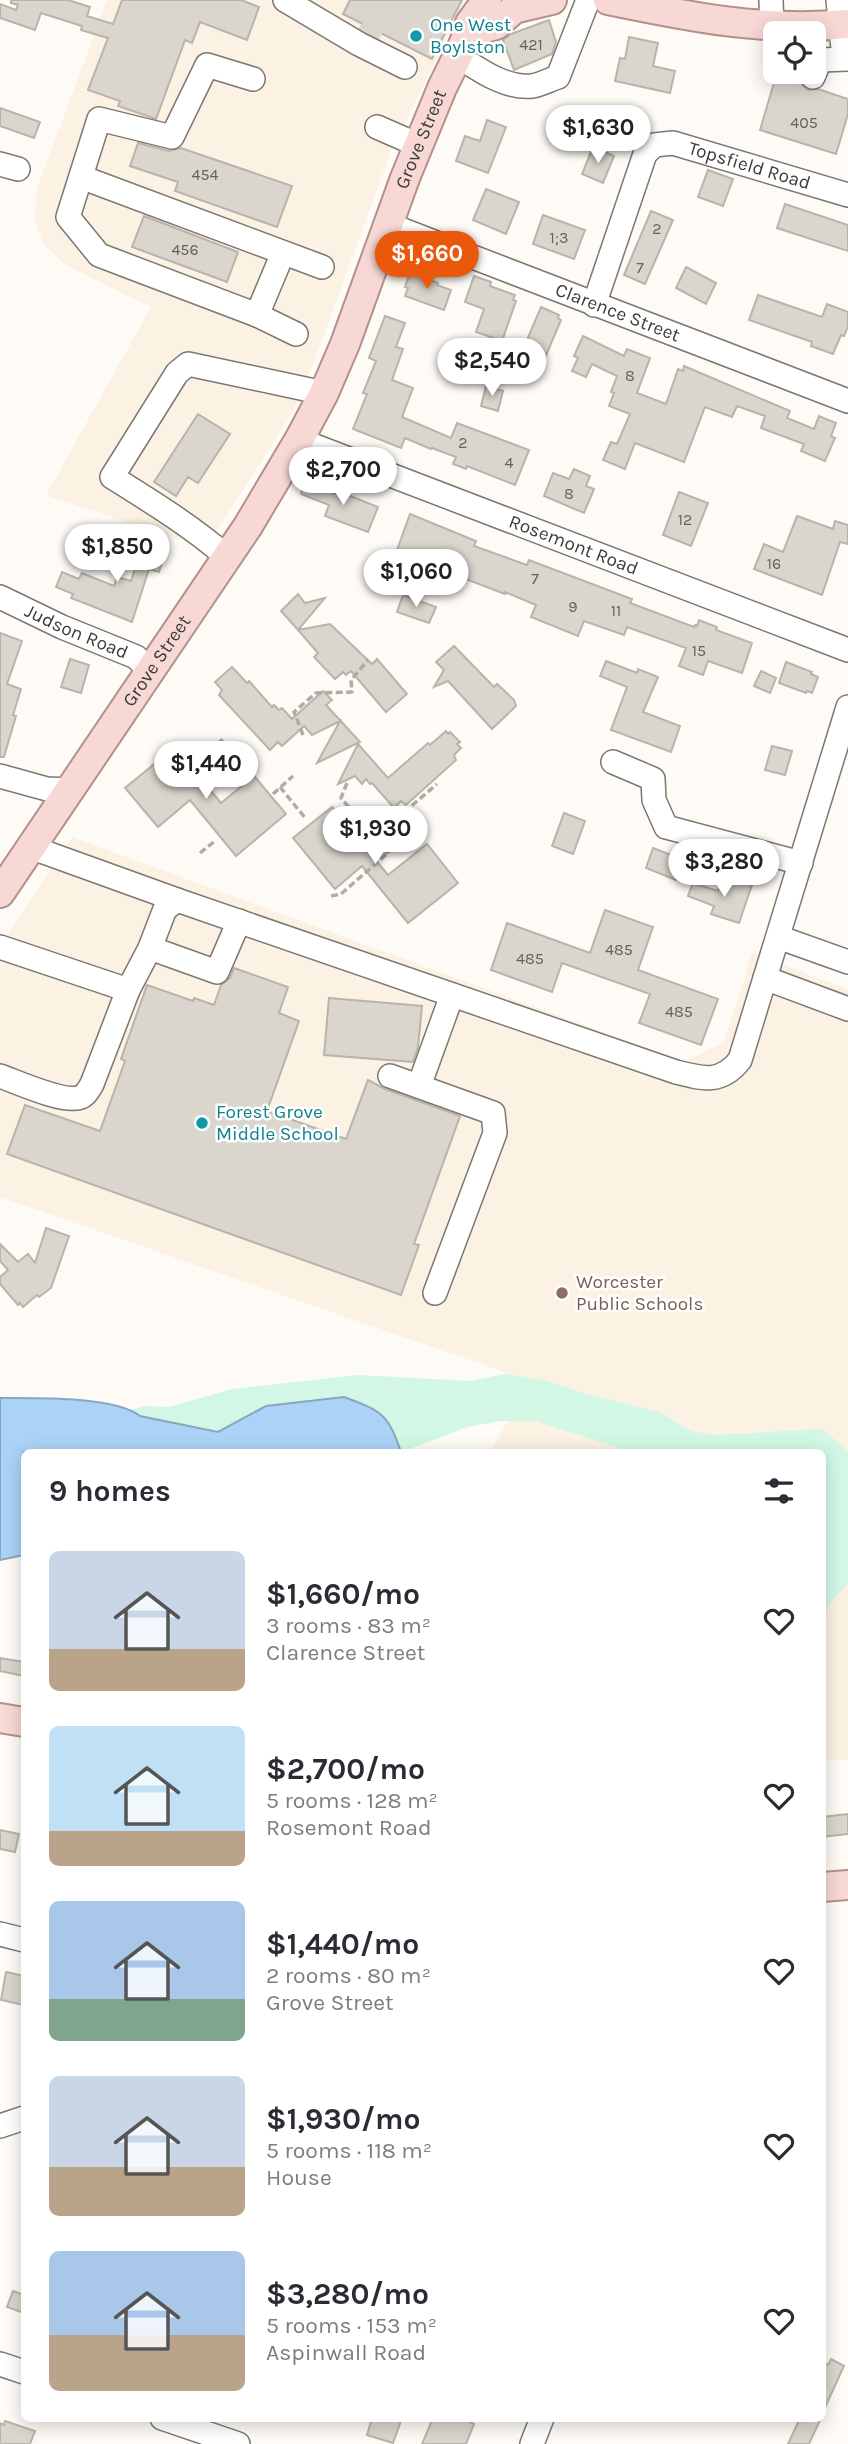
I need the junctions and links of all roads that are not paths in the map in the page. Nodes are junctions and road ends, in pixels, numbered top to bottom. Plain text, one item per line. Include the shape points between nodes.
1 (285, 0) edge
2 (487, 0) edge
3 (507, 0) edge
4 (552, 0) edge
5 (588, 0) edge
6 (608, 0) edge
7 (772, 13) edge
8 (323, 14) edge
9 (842, 16) edge
10 (358, 30) tunnel mouth
11 (469, 42) junction
12 (846, 58) edge
13 (826, 60) edge
14 (405, 67) dead end
15 (253, 79) dead end
16 (377, 127) dead end
17 (418, 145) junction
18 (81, 177) junction
19 (848, 195) edge
20 (387, 224) junction
21 (283, 253) junction
22 (322, 267) dead end
23 (594, 305) junction
24 (257, 315) junction
25 (296, 334) dead end
26 (324, 393) junction
27 (848, 401) edge
28 (299, 440) junction
29 (227, 557) junction
30 (0, 597) edge
31 (848, 650) edge
32 (150, 671) junction
33 (848, 707) edge
34 (613, 762) dead end
35 (0, 776) edge
36 (69, 790) junction
37 (30, 847) junction
38 (801, 863) junction
39 (0, 892) edge
40 (177, 900) junction
41 (239, 922) junction
42 (778, 937) junction
43 (0, 947) edge
44 (150, 948) junction
45 (848, 962) edge
46 (768, 970) junction
47 (128, 990) junction
48 (452, 995) junction
49 (848, 1009) edge
50 (0, 1076) edge
51 (390, 1076) dead end
52 (419, 1086) junction
53 (435, 1293) dead end
54 (0, 1718) edge
55 (21, 1722) edge
56 (848, 1885) edge
57 (826, 1887) edge
58 (0, 1934) edge
59 (21, 1939) edge
60 (21, 2119) edge
61 (0, 2126) edge
62 (0, 2364) edge
63 (21, 2371) edge
64 (174, 2422) edge
65 (540, 2422) edge
66 (239, 2444) edge
67 (532, 2444) edge

1 - 8 street
2 - 11 main road, Grove Street via 470,23
3 - 11 main road, Grove Street
4 - 11 main road via 514,9
5 - 11 street via 558,77 532,86 514,86 475,68
6 - 7 main road via 711,21
7 - 9 main road
8 - 10 street
8 - 14 street
9 - 12 street
11 - 17 main road, Grove Street
12 - 13 street
15 - 18 street via 206,65 172,137 99,119
16 - 17 street
17 - 20 main road, Grove Street
18 - 21 street
18 - 24 street via 68,217 99,255
19 - 23 street, Topsfield Road via 673,143 654,145 645,154
20 - 23 street, Clarence Street
20 - 26 main road, Grove Street
21 - 22 street
21 - 24 street
23 - 27 street, Clarence Street
24 - 25 street
26 - 28 main road, Grove Street
26 - 29 street via 188,364 177,373 112,477 167,510
28 - 29 main road, Grove Street
28 - 31 street, Rosemont Road
29 - 32 main road, Grove Street
30 - 32 street, Judson Road via 136,657
32 - 36 main road, Grove Street
33 - 38 street
34 - 38 street via 653,779 654,800 666,827
35 - 36 street
36 - 37 main road, Grove Street
37 - 39 main road, Grove Street
37 - 40 street
38 - 42 street
40 - 41 street
40 - 44 street via 165,909
41 - 44 street via 217,972
41 - 48 street
42 - 45 street
42 - 46 street
43 - 47 street
44 - 47 street
46 - 48 street via 740,1060 728,1073 707,1079
46 - 49 street
47 - 50 street via 84,1096 57,1095
48 - 52 street
51 - 52 street
52 - 53 street via 493,1113 495,1133
54 - 55 main road
56 - 57 main road
58 - 59 street
60 - 61 street
62 - 63 street
64 - 66 street
65 - 67 street

